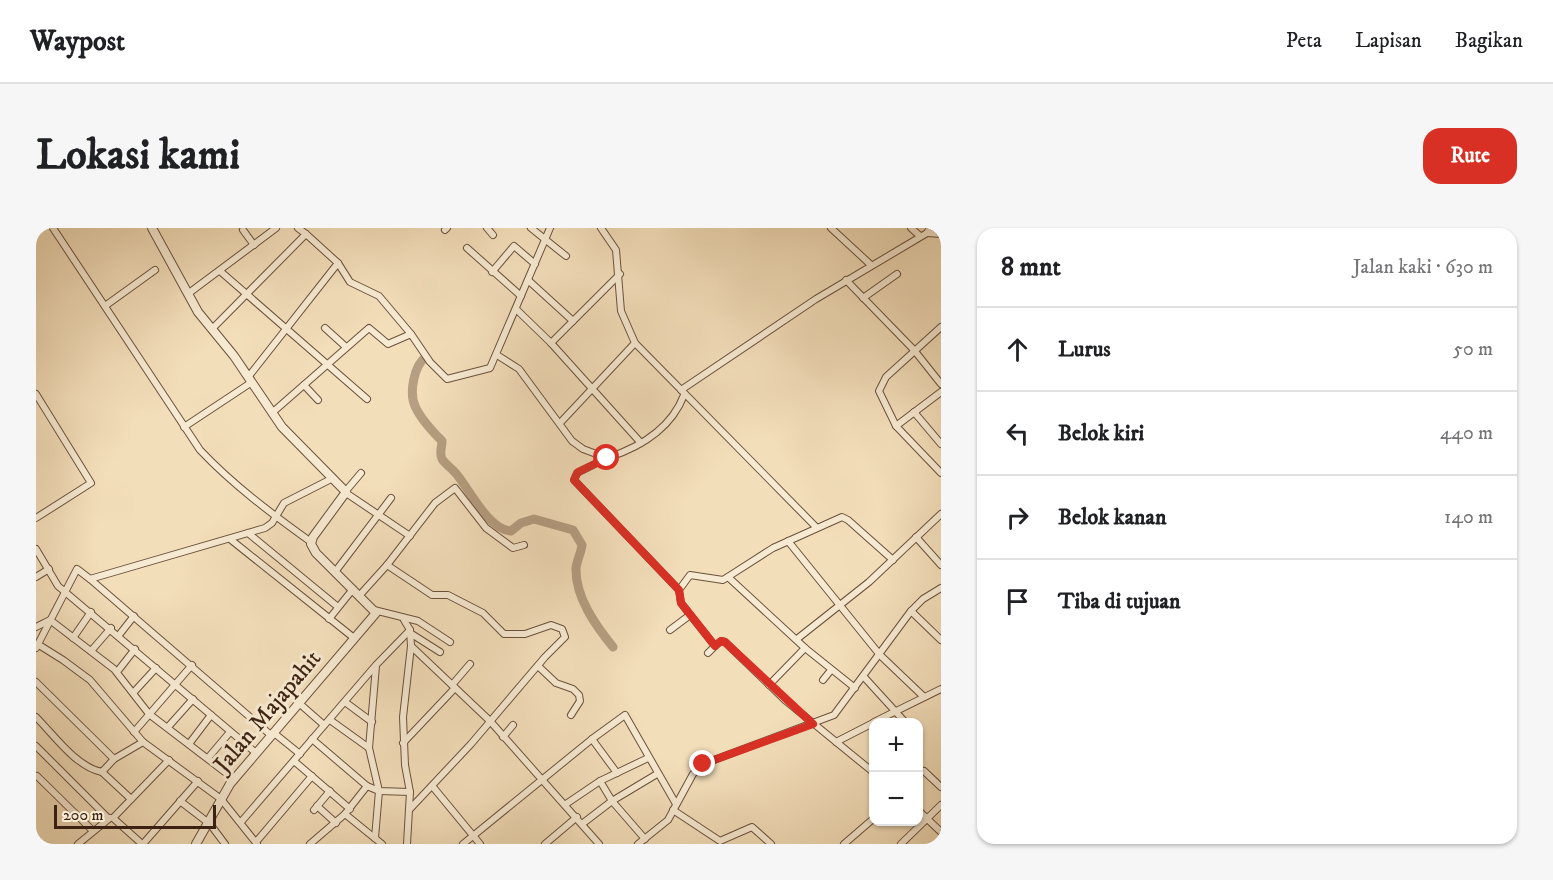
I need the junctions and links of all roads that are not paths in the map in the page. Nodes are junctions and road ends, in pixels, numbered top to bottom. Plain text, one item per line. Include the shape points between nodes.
1 (53, 228) edge
2 (152, 228) edge
3 (276, 228) edge
4 (298, 228) edge
5 (487, 228) edge
6 (531, 228) edge
7 (550, 228) edge
8 (601, 228) edge
9 (831, 228) edge
10 (911, 228) edge
11 (243, 230) dead end
12 (925, 232) edge
13 (306, 234) junction
14 (941, 234) edge
15 (493, 235) dead end
16 (545, 241) junction
17 (254, 245) junction
18 (467, 248) dead end
19 (566, 256) dead end
20 (338, 263) junction
21 (536, 264) junction
22 (871, 265) junction
23 (155, 270) dead end
24 (220, 271) junction
25 (492, 272) junction
26 (620, 274) junction
27 (897, 274) dead end
28 (528, 280) junction
29 (846, 280) junction
30 (189, 293) junction
31 (248, 295) junction
32 (521, 296) junction
33 (863, 298) junction
34 (105, 306) junction
35 (516, 309) junction
36 (573, 321) junction
37 (941, 327) edge
38 (325, 328) dead end
39 (212, 329) junction
40 (286, 329) junction
41 (411, 333) junction
42 (551, 343) junction
43 (635, 344) junction
44 (346, 346) junction
45 (914, 350) junction
46 (497, 355) junction
47 (327, 364) junction
48 (250, 379) junction
49 (941, 384) edge
50 (304, 385) junction
51 (591, 389) junction
52 (941, 392) edge
53 (682, 393) junction
54 (36, 394) edge
55 (367, 399) dead end
56 (318, 400) dead end
57 (273, 412) junction
58 (914, 412) junction
59 (560, 423) junction
60 (896, 426) junction
61 (184, 427) junction
62 (641, 442) junction
63 (941, 444) edge
64 (607, 458) junction
65 (361, 473) dead end
66 (941, 473) edge
67 (333, 478) junction
68 (346, 492) junction
69 (391, 498) dead end
70 (379, 514) junction
71 (941, 514) edge
72 (276, 517) junction
73 (36, 518) edge
74 (816, 527) junction
75 (248, 533) junction
76 (410, 536) junction
77 (916, 537) junction
78 (230, 539) junction
79 (788, 541) junction
80 (311, 542) junction
81 (524, 545) dead end
82 (36, 549) edge
83 (893, 560) junction
84 (387, 565) junction
85 (941, 565) edge
86 (49, 569) junction
87 (335, 572) junction
88 (36, 577) edge
89 (728, 577) junction
90 (90, 579) junction
91 (941, 588) edge
92 (353, 589) junction
93 (65, 590) junction
94 (679, 590) junction
95 (359, 596) junction
96 (839, 606) junction
97 (338, 607) junction
98 (374, 610) junction
99 (911, 611) junction
100 (91, 612) junction
101 (690, 615) junction
102 (134, 616) junction
103 (329, 619) junction
104 (50, 620) junction
105 (404, 620) junction
106 (36, 627) edge
107 (111, 628) junction
108 (670, 630) dead end
109 (410, 632) junction
110 (118, 635) junction
111 (73, 638) junction
112 (354, 638) junction
113 (796, 639) junction
114 (941, 640) edge
115 (450, 642) dead end
116 (37, 646) edge
117 (411, 646) junction
118 (715, 646) junction
119 (805, 648) junction
120 (135, 649) junction
121 (91, 651) junction
122 (440, 652) dead end
123 (708, 653) dead end
124 (880, 655) junction
125 (470, 664) dead end
126 (192, 665) junction
127 (376, 665) junction
128 (538, 666) junction
129 (156, 668) junction
130 (831, 670) junction
131 (117, 672) junction
132 (864, 677) junction
133 (823, 680) dead end
134 (36, 682) edge
135 (175, 684) junction
136 (769, 685) junction
137 (453, 686) junction
138 (855, 688) junction
139 (941, 689) edge
140 (134, 692) junction
141 (924, 697) junction
142 (193, 699) junction
143 (345, 702) junction
144 (300, 704) junction
145 (897, 712) junction
146 (149, 714) junction
147 (211, 715) junction
148 (571, 715) dead end
149 (36, 717) edge
150 (884, 718) edge
151 (901, 718) edge
152 (490, 721) junction
153 (327, 722) junction
154 (372, 722) junction
155 (813, 724) junction
156 (513, 725) dead end
157 (869, 726) edge
158 (168, 727) junction
159 (134, 732) junction
160 (230, 732) junction
161 (273, 735) junction
162 (503, 737) junction
163 (312, 739) junction
164 (592, 739) junction
165 (143, 742) junction
166 (836, 742) junction
167 (403, 743) junction
168 (189, 744) junction
169 (36, 746) edge
170 (369, 748) junction
171 (256, 753) junction
172 (300, 754) junction
173 (208, 758) junction
174 (648, 758) junction
175 (114, 759) junction
176 (169, 760) junction
177 (294, 761) junction
178 (869, 769) edge
179 (102, 771) junction
180 (924, 771) dead end
181 (617, 773) junction
182 (657, 774) junction
183 (37, 776) edge
184 (312, 776) junction
185 (234, 779) junction
186 (545, 780) junction
187 (198, 781) junction
188 (600, 781) junction
189 (367, 786) junction
190 (433, 787) junction
191 (941, 787) edge
192 (330, 791) junction
193 (379, 791) junction
194 (410, 792) junction
195 (131, 799) junction
196 (221, 799) junction
197 (180, 801) junction
198 (612, 801) junction
199 (566, 804) junction
200 (941, 805) edge
201 (674, 807) junction
202 (409, 810) junction
203 (348, 811) junction
204 (923, 814) edge
205 (577, 817) junction
206 (111, 818) junction
207 (928, 819) junction
208 (241, 822) junction
209 (869, 822) edge
210 (336, 823) junction
211 (210, 824) junction
212 (582, 824) junction
213 (93, 831) junction
214 (941, 832) edge
215 (475, 835) junction
216 (375, 838) junction
217 (645, 839) junction
218 (257, 843) edge
219 (78, 844) edge
220 (143, 844) edge
221 (196, 844) edge
222 (225, 844) edge
223 (310, 844) edge
224 (382, 844) edge
225 (407, 844) edge
226 (464, 844) edge
227 (480, 844) edge
228 (545, 844) edge
229 (599, 844) edge
230 (638, 844) edge
231 (771, 844) edge
232 (844, 844) edge
233 (901, 844) edge

1 - 34 street
2 - 30 street
3 - 17 street
4 - 13 street
5 - 15 street
6 - 16 street
7 - 16 street
8 - 26 street via 616,250
9 - 22 street
10 - 12 street
11 - 17 street
12 - 14 street
12 - 22 street
13 - 20 street
13 - 31 street
16 - 19 street
16 - 21 street
17 - 24 street
18 - 25 street
20 - 40 street
20 - 41 street via 350,282 379,296
21 - 25 street via 514,246
21 - 28 street
22 - 29 street
23 - 34 street
24 - 30 street
24 - 31 street
25 - 32 street
26 - 36 street
26 - 43 street via 621,311
27 - 33 street
28 - 32 street
28 - 36 street
29 - 33 street
29 - 53 street
30 - 39 street
31 - 39 street
31 - 40 street
32 - 35 street
33 - 45 street
34 - 61 street
35 - 42 street
35 - 46 street
36 - 42 street
37 - 45 street
38 - 44 street
39 - 48 street
40 - 47 street
40 - 48 street
41 - 44 street via 387,344 369,328
41 - 46 street via 443,378 490,368
42 - 51 street
43 - 51 street
43 - 53 street
44 - 47 street
45 - 49 street
45 - 60 street via 886,377 879,391
46 - 59 street via 519,369
47 - 50 street
47 - 55 street
48 - 57 street
48 - 61 street
50 - 56 street
50 - 57 street
51 - 59 street
51 - 62 street
52 - 58 street
53 - 62 street via 663,429
53 - 74 street
54 - 73 street via 91,483
57 - 67 street via 285,431
58 - 60 street
58 - 63 street
59 - 64 street via 577,446
60 - 66 street
61 - 72 street via 217,468
62 - 64 street
64 - 94 street via 578,472 574,480
65 - 68 street
67 - 68 street
67 - 72 street via 284,503
68 - 70 street
68 - 80 street
69 - 70 street
70 - 76 street
70 - 87 street
71 - 77 street
72 - 75 street via 265,528
72 - 80 street
74 - 79 street
74 - 83 street via 844,518
75 - 78 street
75 - 97 street
76 - 81 street via 435,503 455,488 492,533 513,548
76 - 84 street
77 - 83 street
77 - 85 street
78 - 90 street
78 - 103 street
79 - 89 street
79 - 96 street
80 - 87 street
82 - 86 street
83 - 96 street
84 - 95 street
84 - 128 street via 432,595 448,595 483,613 504,634 525,634 551,626 562,629 566,637
86 - 88 street
86 - 93 street via 58,586
87 - 92 street
89 - 94 street via 718,581 692,574
89 - 113 street
90 - 93 street via 76,569
90 - 102 street
91 - 99 street
92 - 95 street
92 - 97 street
93 - 100 street
93 - 104 street
94 - 101 street via 681,603
95 - 98 street
96 - 113 street
96 - 124 street
97 - 103 street
98 - 105 street
98 - 112 street, Jalan Majapahit via 375,614
99 - 114 street
99 - 124 street
100 - 107 street
100 - 111 street
101 - 108 street
101 - 118 street
102 - 110 street
102 - 126 street
103 - 112 street
104 - 106 street
104 - 111 street
104 - 116 street
105 - 109 street
105 - 115 street via 425,624
107 - 110 street
107 - 121 street
109 - 117 street
109 - 122 street
109 - 127 street
110 - 120 street
111 - 121 street
112 - 144 street, Jalan Majapahit
113 - 119 street
116 - 159 street via 90,680
117 - 137 street
117 - 167 street
118 - 123 street
118 - 136 street via 724,641
119 - 130 street
119 - 136 street
120 - 129 street
120 - 131 street
121 - 131 street
124 - 132 street
124 - 141 street
125 - 137 street
126 - 135 street
126 - 161 street
127 - 143 street
127 - 154 street
128 - 148 street via 556,683 579,695 580,701
128 - 152 street
129 - 135 street
129 - 140 street
130 - 133 street
130 - 138 street
131 - 140 street
132 - 138 street
132 - 145 street
134 - 175 street
135 - 142 street
135 - 146 street
136 - 155 street
137 - 152 street
137 - 167 street
138 - 155 street via 834,716
139 - 141 street
140 - 146 street
141 - 145 street
142 - 147 street
142 - 158 street
143 - 153 street
143 - 154 street
144 - 153 street
144 - 161 street, Jalan Majapahit
145 - 150 street
145 - 151 street
146 - 158 street
146 - 159 street
147 - 160 street
147 - 168 street
149 - 179 street via 87,767
152 - 162 street
152 - 190 street
153 - 163 street
153 - 170 street
154 - 170 street
155 - 166 street
155 - 201 street via 699,767
156 - 162 street
157 - 166 street
158 - 168 street
159 - 165 street
160 - 171 street
160 - 173 street
161 - 171 street, Jalan Majapahit
161 - 172 street
162 - 186 street
163 - 172 street
163 - 189 street
164 - 174 street via 625,716
164 - 181 street
164 - 186 street
165 - 175 street
165 - 176 street
166 - 178 street
167 - 194 street
168 - 173 street
169 - 206 street
170 - 193 street
171 - 185 street, Jalan Majapahit
172 - 177 street
173 - 185 street
174 - 181 street
174 - 182 street
175 - 179 street
176 - 187 street
176 - 195 street
177 - 184 street
177 - 208 street
179 - 195 street
180 - 191 street
181 - 188 street
182 - 198 street
182 - 201 street
183 - 213 street
184 - 192 street
184 - 218 street
185 - 196 street, Jalan Majapahit
186 - 199 street
186 - 215 street
187 - 196 street
187 - 197 street
188 - 198 street
188 - 199 street
189 - 193 street
189 - 203 street
190 - 202 street
190 - 215 street
192 - 203 street
192 - 210 street via 316,808
193 - 194 street
193 - 216 street
194 - 202 street
195 - 206 street
196 - 208 street
196 - 211 street, Jalan Majapahit
197 - 211 street
197 - 220 street
198 - 212 street
198 - 217 street
199 - 205 street
200 - 207 street
201 - 217 street via 668,820
201 - 231 street via 720,841 752,827
202 - 225 street
203 - 210 street
203 - 216 street
204 - 207 street
205 - 212 street
205 - 228 street
206 - 213 street
206 - 220 street
207 - 214 street
207 - 233 street
208 - 218 street
209 - 232 street
210 - 223 street
211 - 221 street, Jalan Majapahit
211 - 222 street
212 - 229 street
213 - 219 street
215 - 226 street
215 - 227 street
216 - 224 street
217 - 230 street

